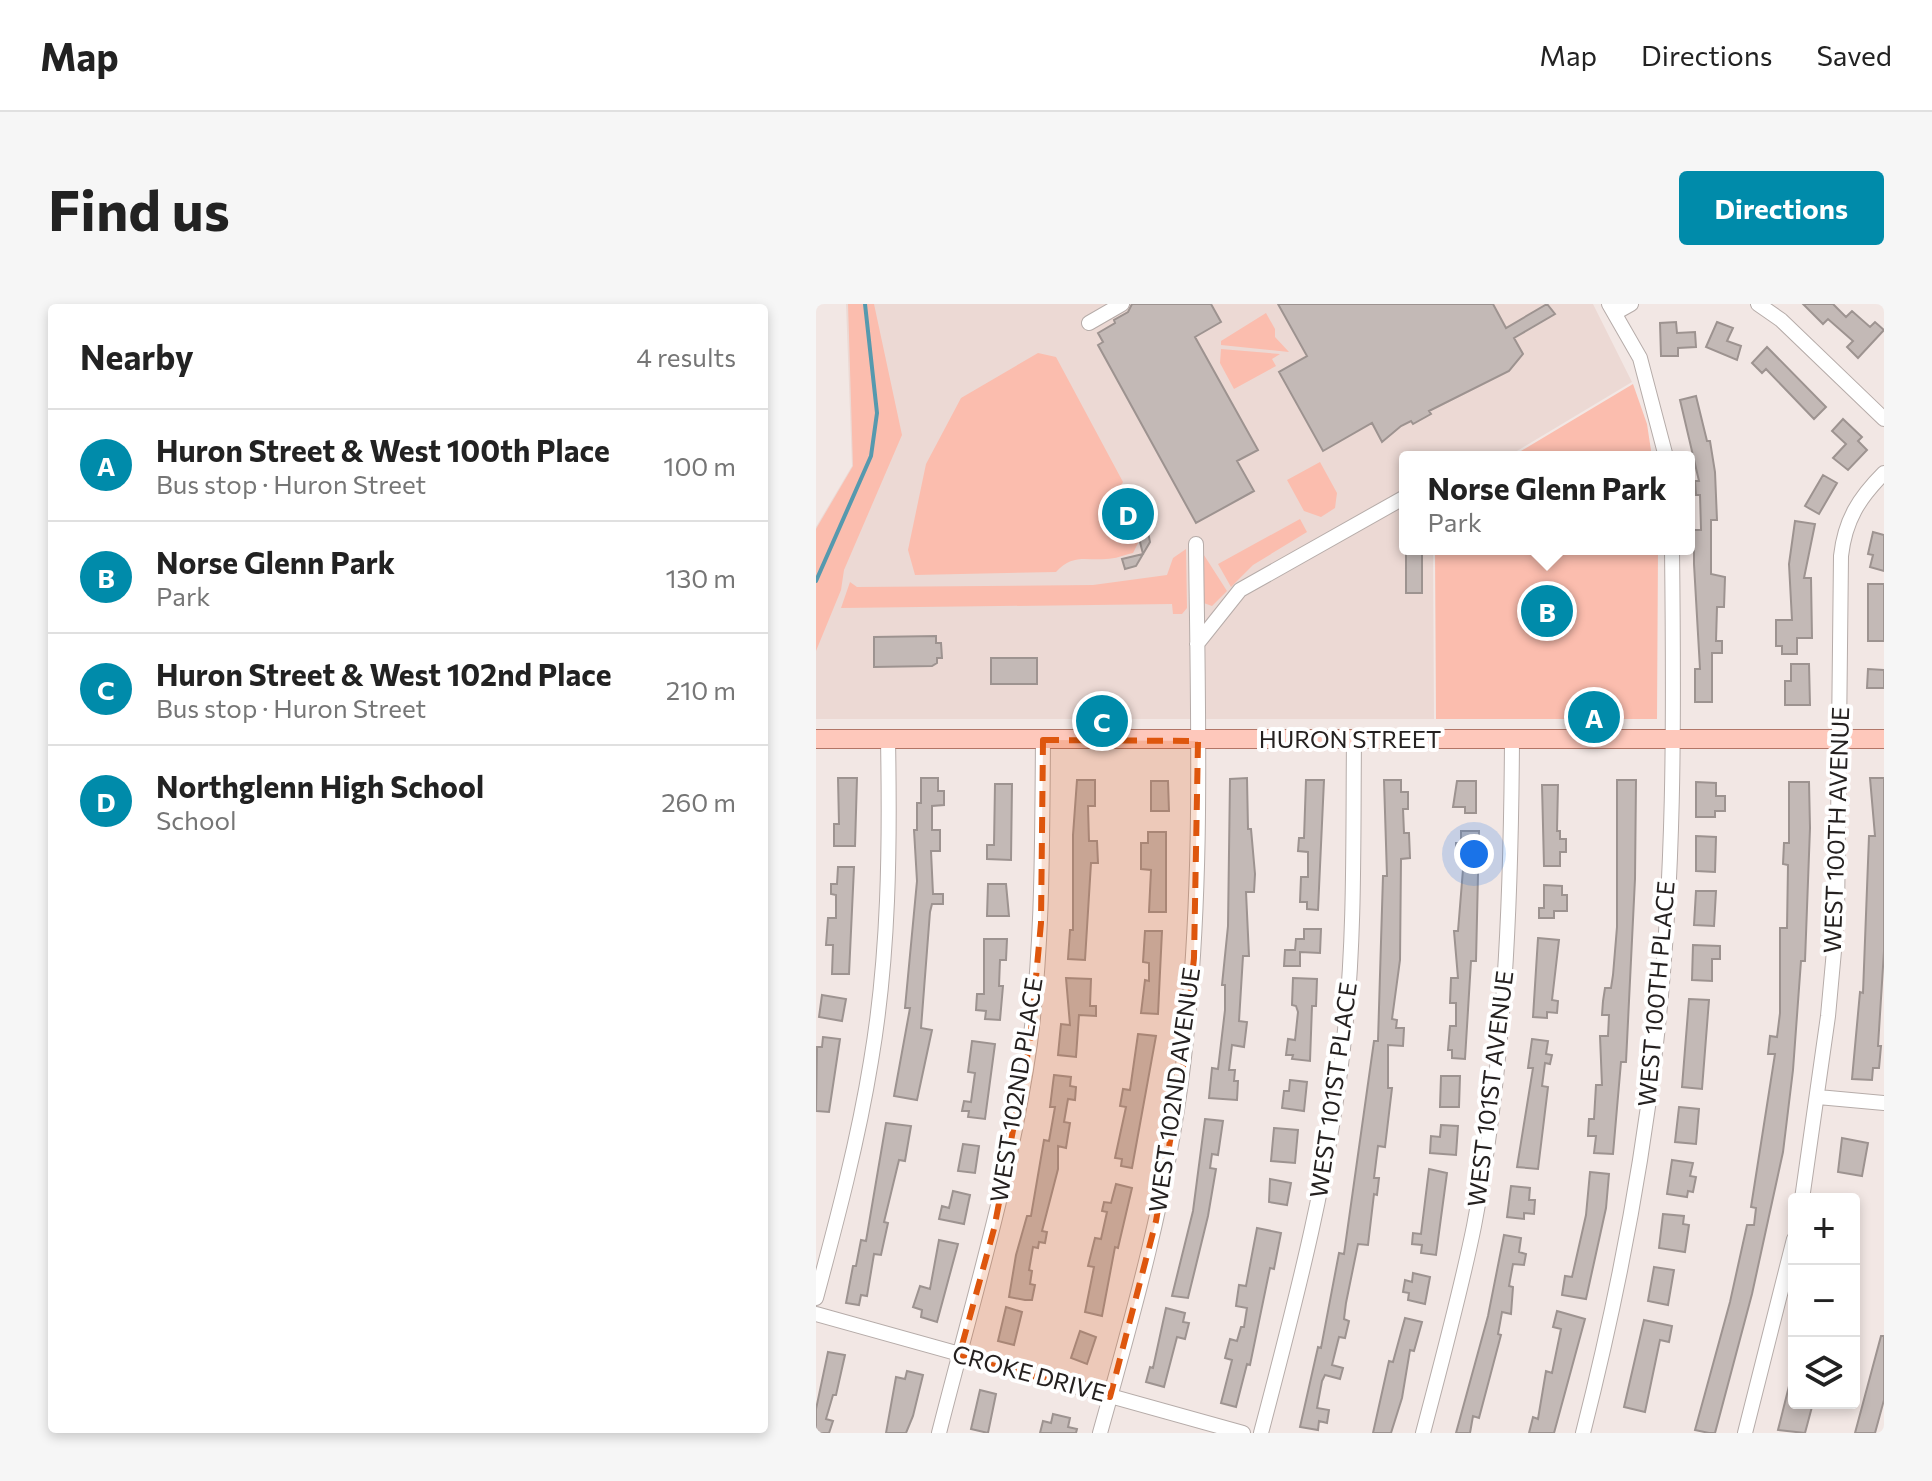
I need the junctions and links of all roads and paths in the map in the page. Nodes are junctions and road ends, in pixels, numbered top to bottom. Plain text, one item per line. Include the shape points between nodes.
1 (1122, 304) edge
2 (1631, 304) edge
3 (1758, 304) edge
4 (1612, 308) edge
5 (1089, 323) dead end
6 (1884, 419) edge
7 (1664, 451) edge
8 (1884, 473) edge
9 (1399, 500) edge
10 (1196, 544) dead end
11 (1672, 555) edge
12 (1197, 644) junction
13 (816, 739) edge
14 (1671, 739) junction
15 (1841, 739) junction
16 (1884, 739) edge
17 (888, 740) junction
18 (1043, 740) junction
19 (1354, 740) junction
20 (1512, 740) junction
21 (1198, 741) junction
22 (1818, 1097) junction
23 (1884, 1103) edge
24 (1803, 1193) edge
25 (1788, 1263) edge
26 (816, 1298) edge
27 (816, 1314) edge
28 (959, 1356) junction
29 (1110, 1397) junction
30 (939, 1433) edge
31 (1100, 1433) edge
32 (1243, 1433) edge
33 (1261, 1433) edge
34 (1423, 1433) edge
35 (1583, 1433) edge
36 (1745, 1433) edge

1 - 5 street
2 - 4 street
3 - 6 street
4 - 7 street via 1640,358
8 - 15 street, WEST 100TH AVENUE via 1862,496 1844,533
9 - 12 street via 1240,590
10 - 12 street, WEST 102ND AVENUE
11 - 14 street, WEST 100TH PLACE
12 - 21 street, WEST 102ND AVENUE
13 - 17 main road, HURON STREET
14 - 15 main road, HURON STREET
14 - 20 main road, HURON STREET
14 - 35 street, WEST 100TH PLACE via 1656,1050 1623,1268
15 - 16 main road, HURON STREET
15 - 22 street, WEST 100TH AVENUE via 1837,918
17 - 18 main road, HURON STREET
17 - 26 street via 888,894 872,1059
18 - 21 main road, HURON STREET
18 - 28 street, WEST 102ND PLACE via 1041,923 1030,1042 1003,1188
19 - 20 main road, HURON STREET
19 - 21 main road, HURON STREET
19 - 33 street, WEST 101ST PLACE via 1352,951 1336,1104 1306,1264
20 - 34 street, WEST 101ST AVENUE via 1509,918 1489,1128 1467,1254
21 - 29 street, WEST 102ND AVENUE via 1194,958 1183,1067 1156,1221
22 - 23 street
22 - 24 street, WEST 100TH AVENUE
25 - 36 street
27 - 28 street, CROKE DRIVE
28 - 29 street, CROKE DRIVE
28 - 30 street, WEST 102ND PLACE
29 - 31 street, WEST 102ND AVENUE
29 - 32 street, CROKE DRIVE

